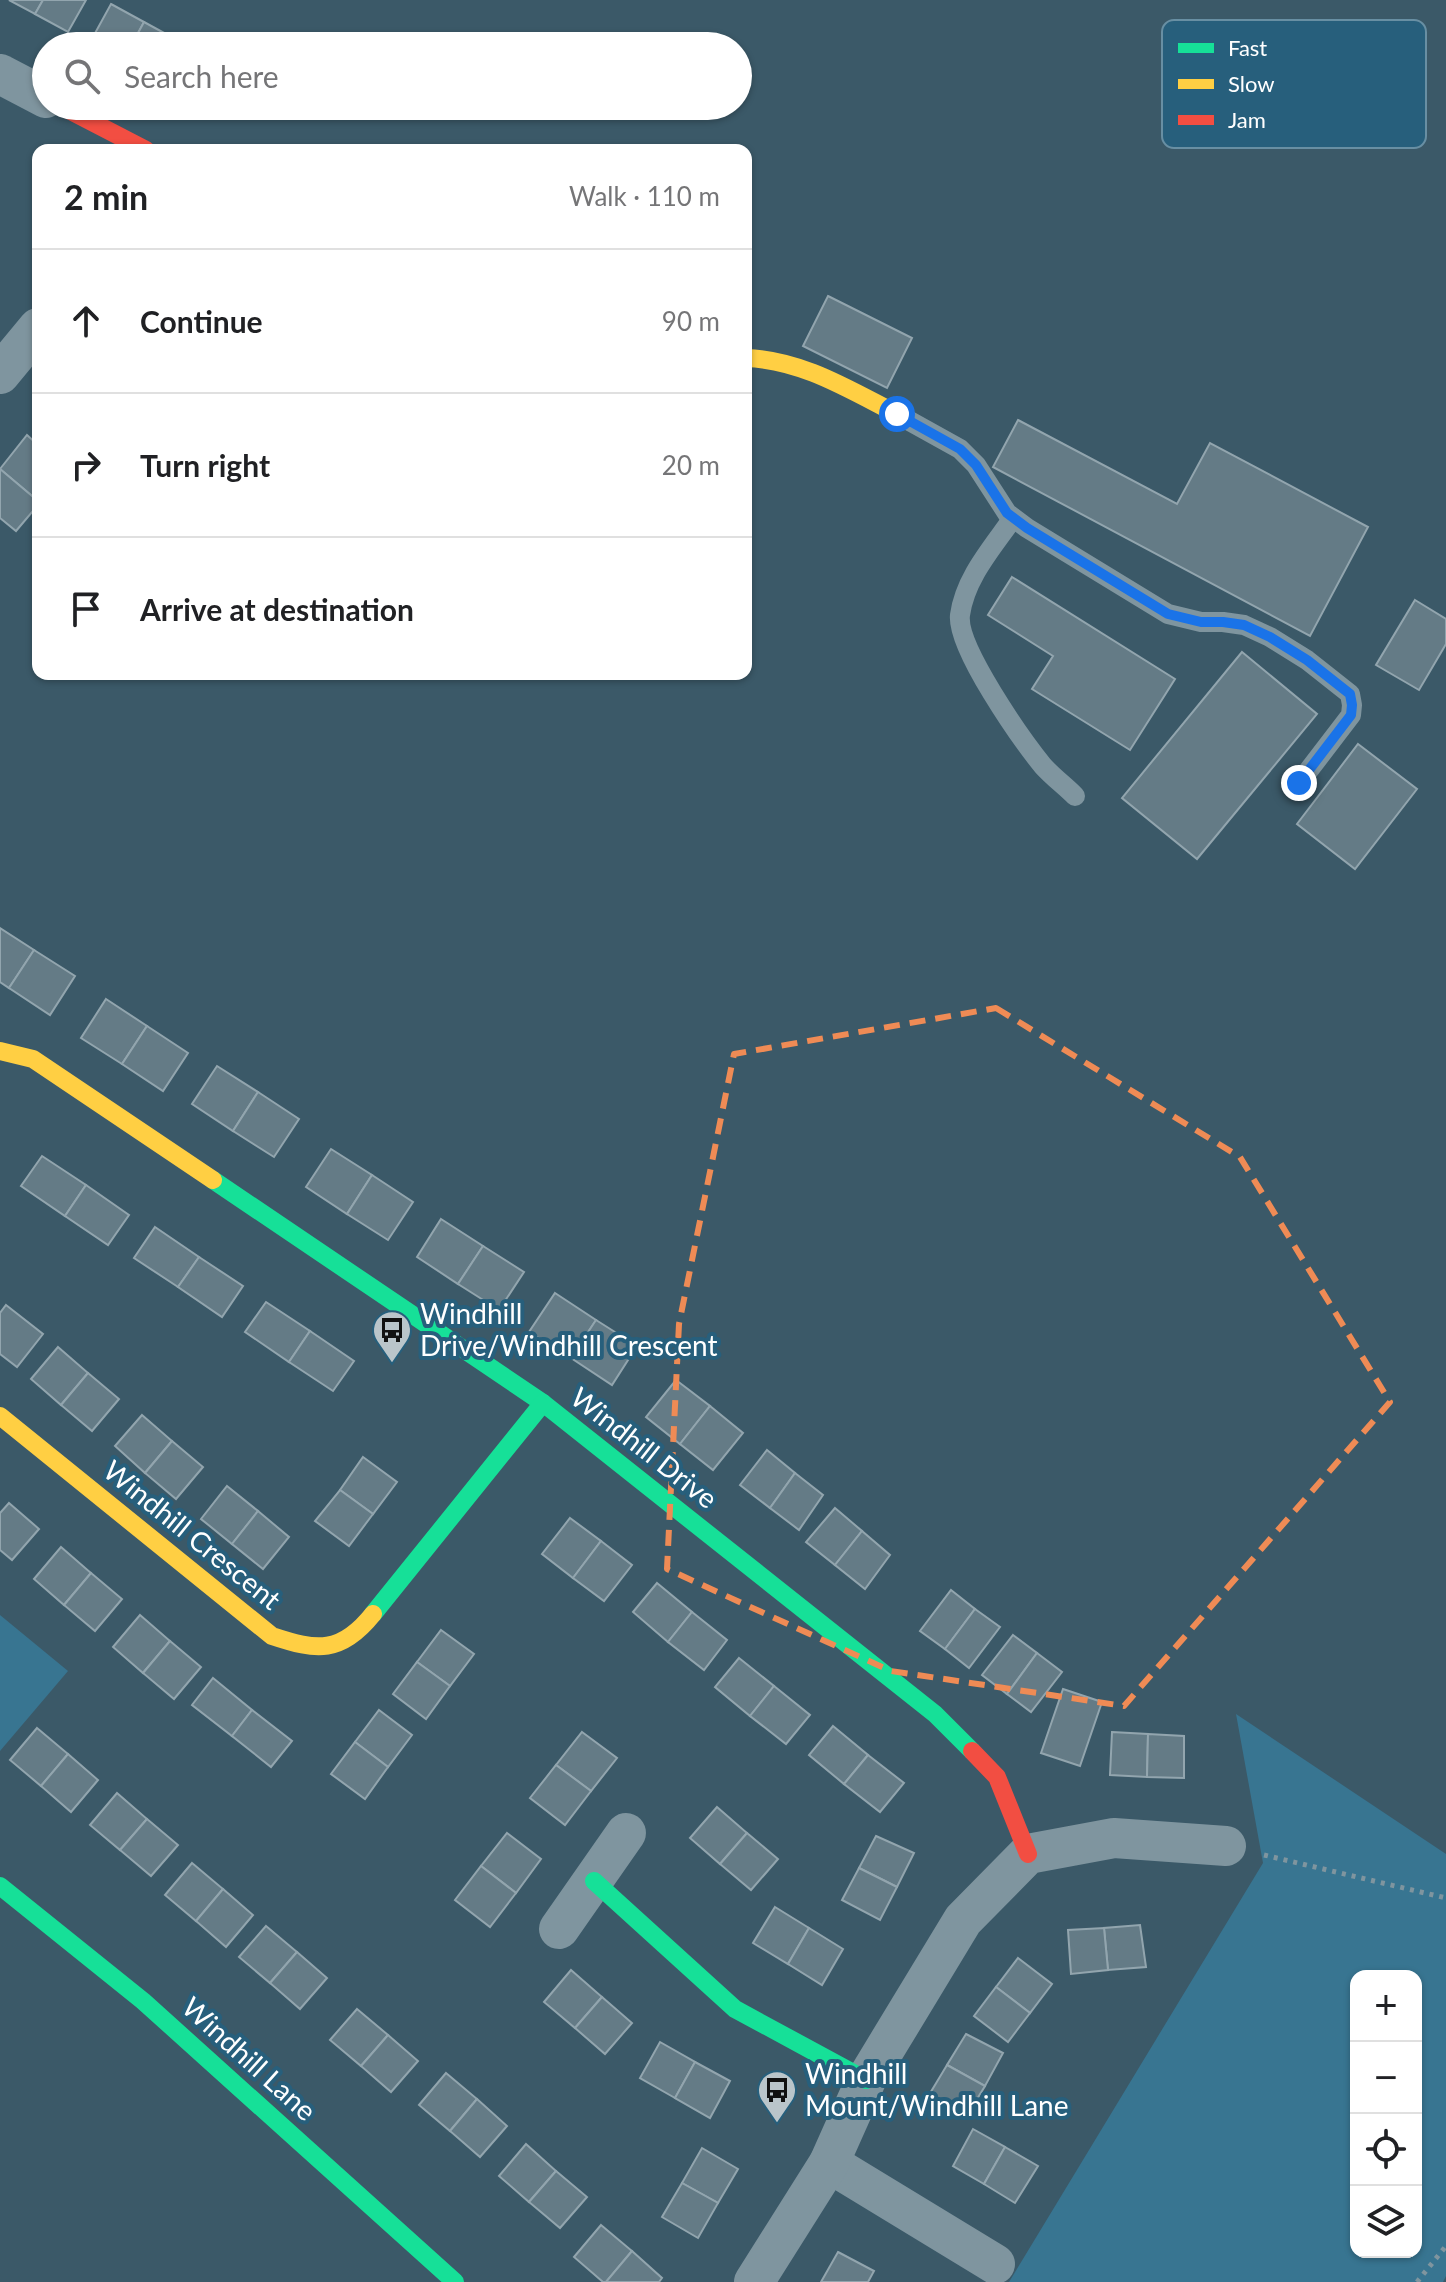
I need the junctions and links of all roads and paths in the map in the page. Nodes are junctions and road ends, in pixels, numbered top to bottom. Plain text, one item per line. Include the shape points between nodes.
1 (0, 74) edge
2 (32, 91) edge
3 (85, 120) edge
4 (126, 144) edge
5 (32, 335) edge
6 (752, 359) edge
7 (0, 374) edge
8 (897, 414) joint
9 (1013, 518) junction
10 (1299, 783) dead end
11 (1075, 796) dead end
12 (0, 1051) edge
13 (543, 1403) junction
14 (0, 1416) edge
15 (626, 1833) dead end
16 (1226, 1846) joint
17 (1028, 1854) junction
18 (594, 1881) junction
19 (0, 1886) edge
20 (1446, 1898) edge
21 (559, 1929) dead end
22 (866, 2080) junction
23 (829, 2163) junction
24 (1446, 2246) edge
25 (995, 2264) dead end
26 (455, 2282) edge
27 (754, 2282) edge
28 (1417, 2282) edge

1 - 2 street
3 - 4 street
5 - 7 street
6 - 8 street via 794,363
8 - 9 lane via 960,449
9 - 10 lane via 1168,614 1244,625 1307,660 1350,694 1351,715
9 - 11 lane via 975,572 960,618 962,632 1016,729 1045,768
12 - 13 street, Windhill Drive via 33,1059
13 - 14 street, Windhill Crescent via 365,1624 341,1643 306,1647 272,1636
13 - 17 street, Windhill Drive via 935,1714 997,1777
15 - 18 street
16 - 17 street via 1114,1838
16 - 20 path
17 - 22 street via 963,1920
18 - 21 street
18 - 22 street via 735,2009
19 - 26 street, Windhill Lane via 143,2001
22 - 23 street
23 - 25 street
23 - 27 street
24 - 28 path

